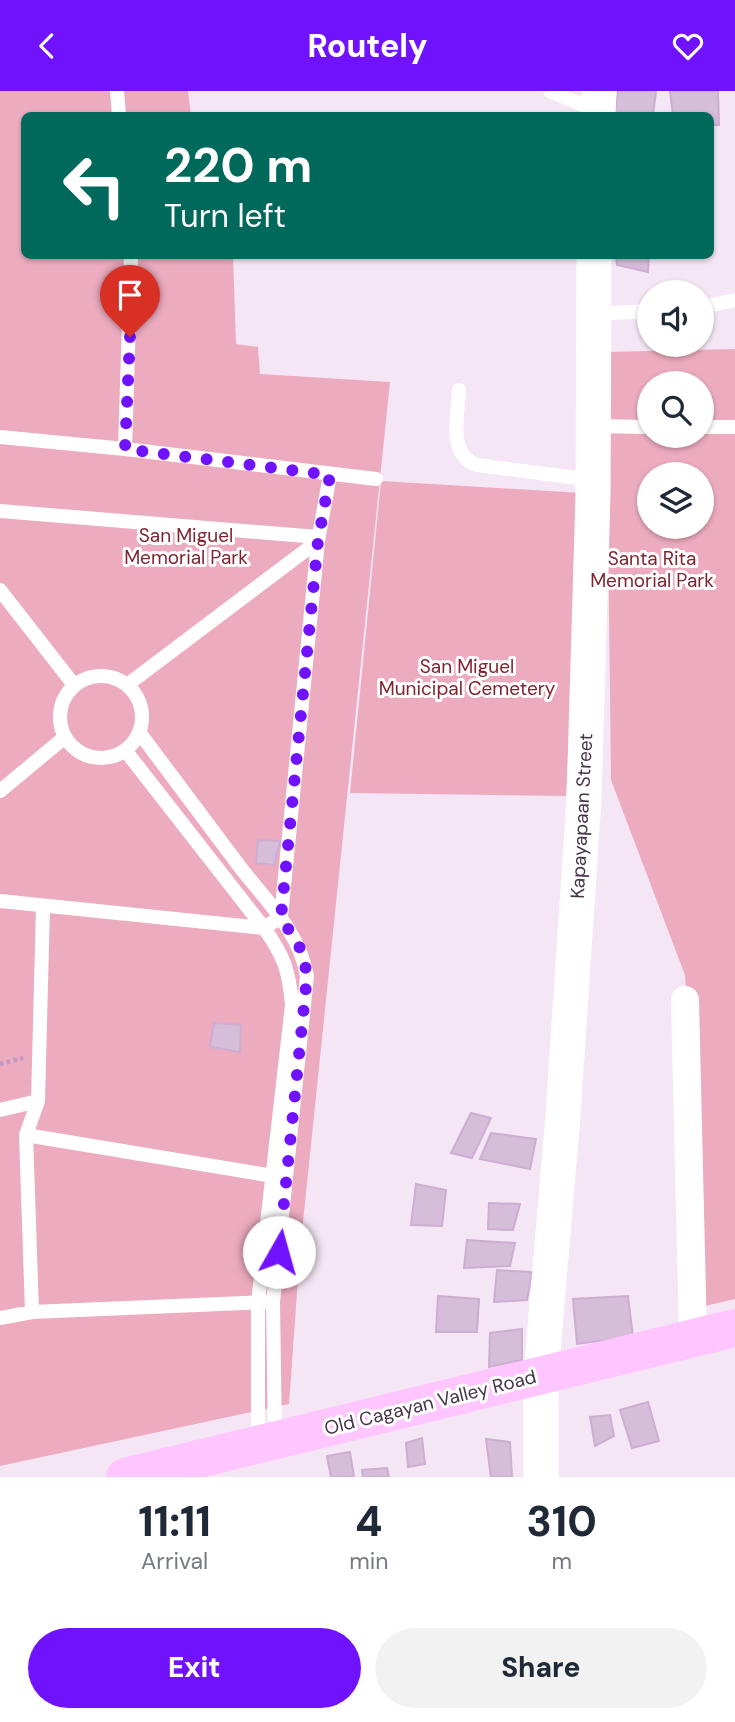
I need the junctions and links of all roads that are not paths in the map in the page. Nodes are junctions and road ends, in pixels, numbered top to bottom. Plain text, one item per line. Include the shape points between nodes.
1 (117, 91) edge
2 (550, 91) edge
3 (599, 106) edge
4 (119, 112) edge
5 (131, 259) edge
6 (594, 259) edge
7 (735, 300) edge
8 (714, 304) edge
9 (637, 312) edge
10 (592, 314) junction
11 (459, 390) dead end
12 (592, 426) junction
13 (637, 427) edge
14 (714, 427) edge
15 (735, 427) edge
16 (0, 436) edge
17 (125, 449) junction
18 (330, 475) junction
19 (376, 479) dead end
20 (593, 480) junction
21 (0, 511) edge
22 (318, 539) junction
23 (0, 590) edge
24 (74, 685) junction
25 (127, 685) junction
26 (139, 732) junction
27 (65, 737) junction
28 (125, 750) junction
29 (0, 791) edge
30 (0, 901) edge
31 (43, 906) junction
32 (281, 917) junction
33 (264, 928) junction
34 (685, 1000) dead end
35 (38, 1101) junction
36 (0, 1110) edge
37 (26, 1135) junction
38 (271, 1177) junction
39 (288, 1178) junction
40 (258, 1302) junction
41 (273, 1302) junction
42 (32, 1312) junction
43 (0, 1318) edge
44 (735, 1328) edge
45 (693, 1338) junction
46 (541, 1375) junction
47 (267, 1442) junction
48 (133, 1476) edge
49 (541, 1477) edge

1 - 4 lane
2 - 3 lane
5 - 17 lane
6 - 10 street, Kapayapaan Street
7 - 8 lane
9 - 10 lane
10 - 12 street, Kapayapaan Street
11 - 20 lane via 458,450 465,460
12 - 13 lane
12 - 20 street, Kapayapaan Street
14 - 15 lane
16 - 17 lane
17 - 18 lane
18 - 19 lane
18 - 22 lane
20 - 46 street, Kapayapaan Street via 583,799
21 - 22 lane
22 - 25 lane
22 - 32 lane
23 - 24 lane
24 - 25 lane via 101,676
24 - 27 lane via 61,704
25 - 26 lane via 138,699 142,715
26 - 28 lane
26 - 32 lane
27 - 28 lane via 85,755 99,758
27 - 29 lane
28 - 33 lane
30 - 31 lane
31 - 33 lane
31 - 35 lane
32 - 33 lane
32 - 39 lane via 303,953 307,976
33 - 38 lane via 290,974 292,1005
34 - 45 street
35 - 36 lane
35 - 37 lane
37 - 38 lane
37 - 42 lane
38 - 39 lane
38 - 40 lane
39 - 41 lane
40 - 41 lane
40 - 42 lane
40 - 47 lane
41 - 47 lane
42 - 43 lane
44 - 45 main road, Old Cagayan Valley Road
45 - 46 main road, Old Cagayan Valley Road
46 - 47 main road, Old Cagayan Valley Road
46 - 49 street, Kapayapaan Street
47 - 48 main road, Old Cagayan Valley Road

